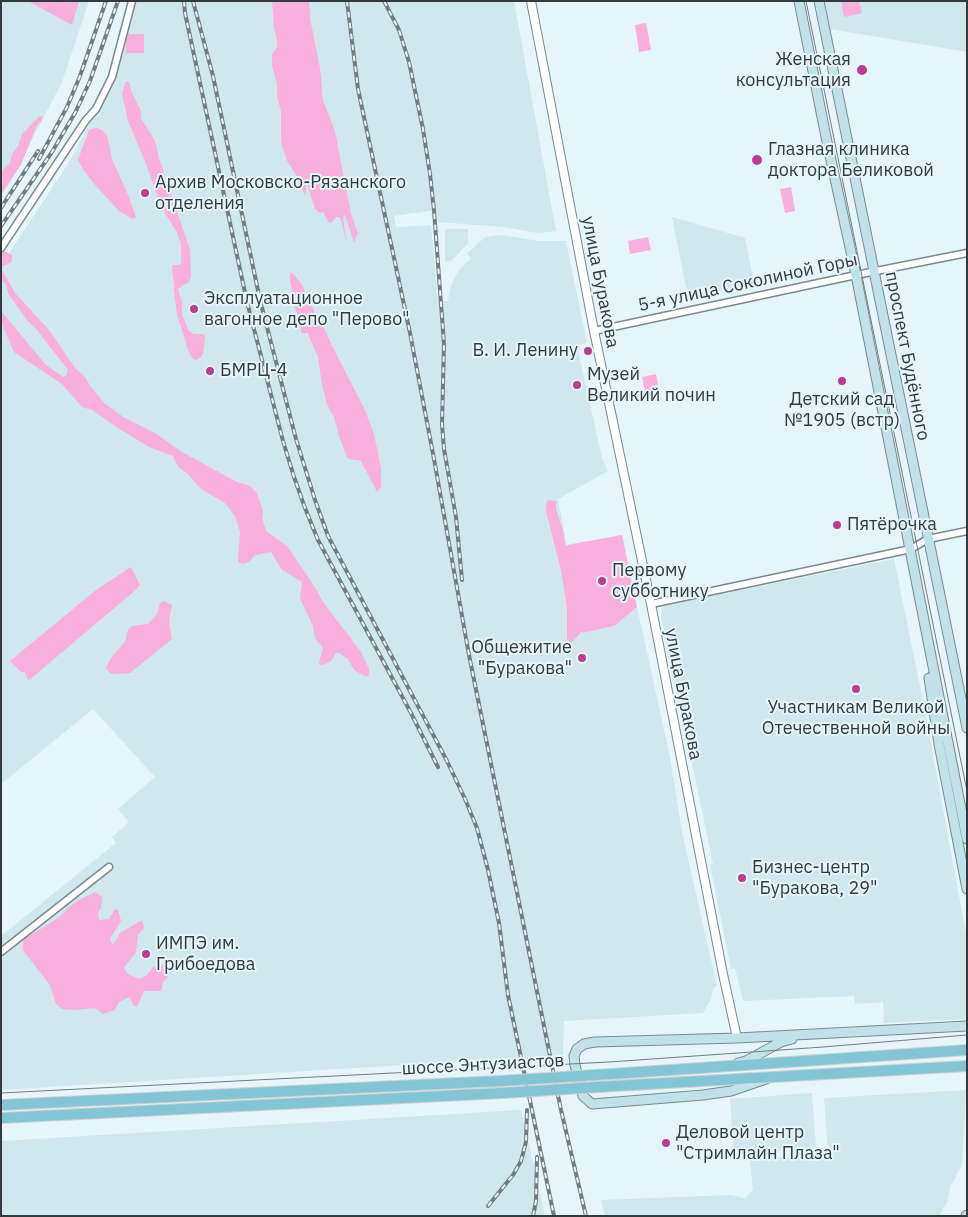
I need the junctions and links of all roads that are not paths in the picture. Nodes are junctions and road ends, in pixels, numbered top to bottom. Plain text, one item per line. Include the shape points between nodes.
1 (132, 1) edge
2 (531, 1) edge
3 (799, 1) edge
4 (819, 1) edge
5 (1, 248) edge
6 (967, 253) edge
7 (874, 271) junction
8 (856, 274) junction
9 (594, 331) junction
10 (967, 531) edge
11 (928, 539) junction
12 (911, 549) junction
13 (650, 604) junction
14 (924, 623) junction
15 (966, 720) edge
16 (967, 728) edge
17 (967, 839) edge
18 (109, 867) dead end
19 (967, 890) edge
20 (1, 952) edge
21 (967, 1026) edge
22 (804, 1035) junction
23 (737, 1038) junction
24 (967, 1050) edge
25 (967, 1066) edge
26 (725, 1067) junction
27 (766, 1078) junction
28 (1, 1105) edge
29 (1, 1118) edge

1 - 5 street via 112,77 96,109
2 - 9 street, улица Буракова
3 - 8 main road, проспект Будённого
4 - 7 main road, проспект Будённого
6 - 7 street, 5-я улица Соколиной Горы
7 - 8 street, 5-я улица Соколиной Горы
7 - 11 main road, проспект Будённого
8 - 9 street, 5-я улица Соколиной Горы
8 - 12 main road, проспект Будённого
9 - 13 street, улица Буракова
10 - 11 street
11 - 12 street
11 - 15 main road, проспект Будённого
12 - 13 street
12 - 14 main road, проспект Будённого
13 - 23 street, улица Буракова
14 - 17 main road, проспект Будённого
14 - 19 main road, проспект Будённого via 939,744
15 - 16 main road, проспект Будённого
18 - 20 street
21 - 22 main road
22 - 23 main road
22 - 26 main road
23 - 27 main road via 584,1044 574,1056 583,1096 592,1104 703,1095 743,1088
24 - 26 main road, шоссе Энтузиастов
25 - 27 main road, шоссе Энтузиастов
26 - 28 main road, шоссе Энтузиастов, bridge
27 - 29 main road, шоссе Энтузиастов, bridge

